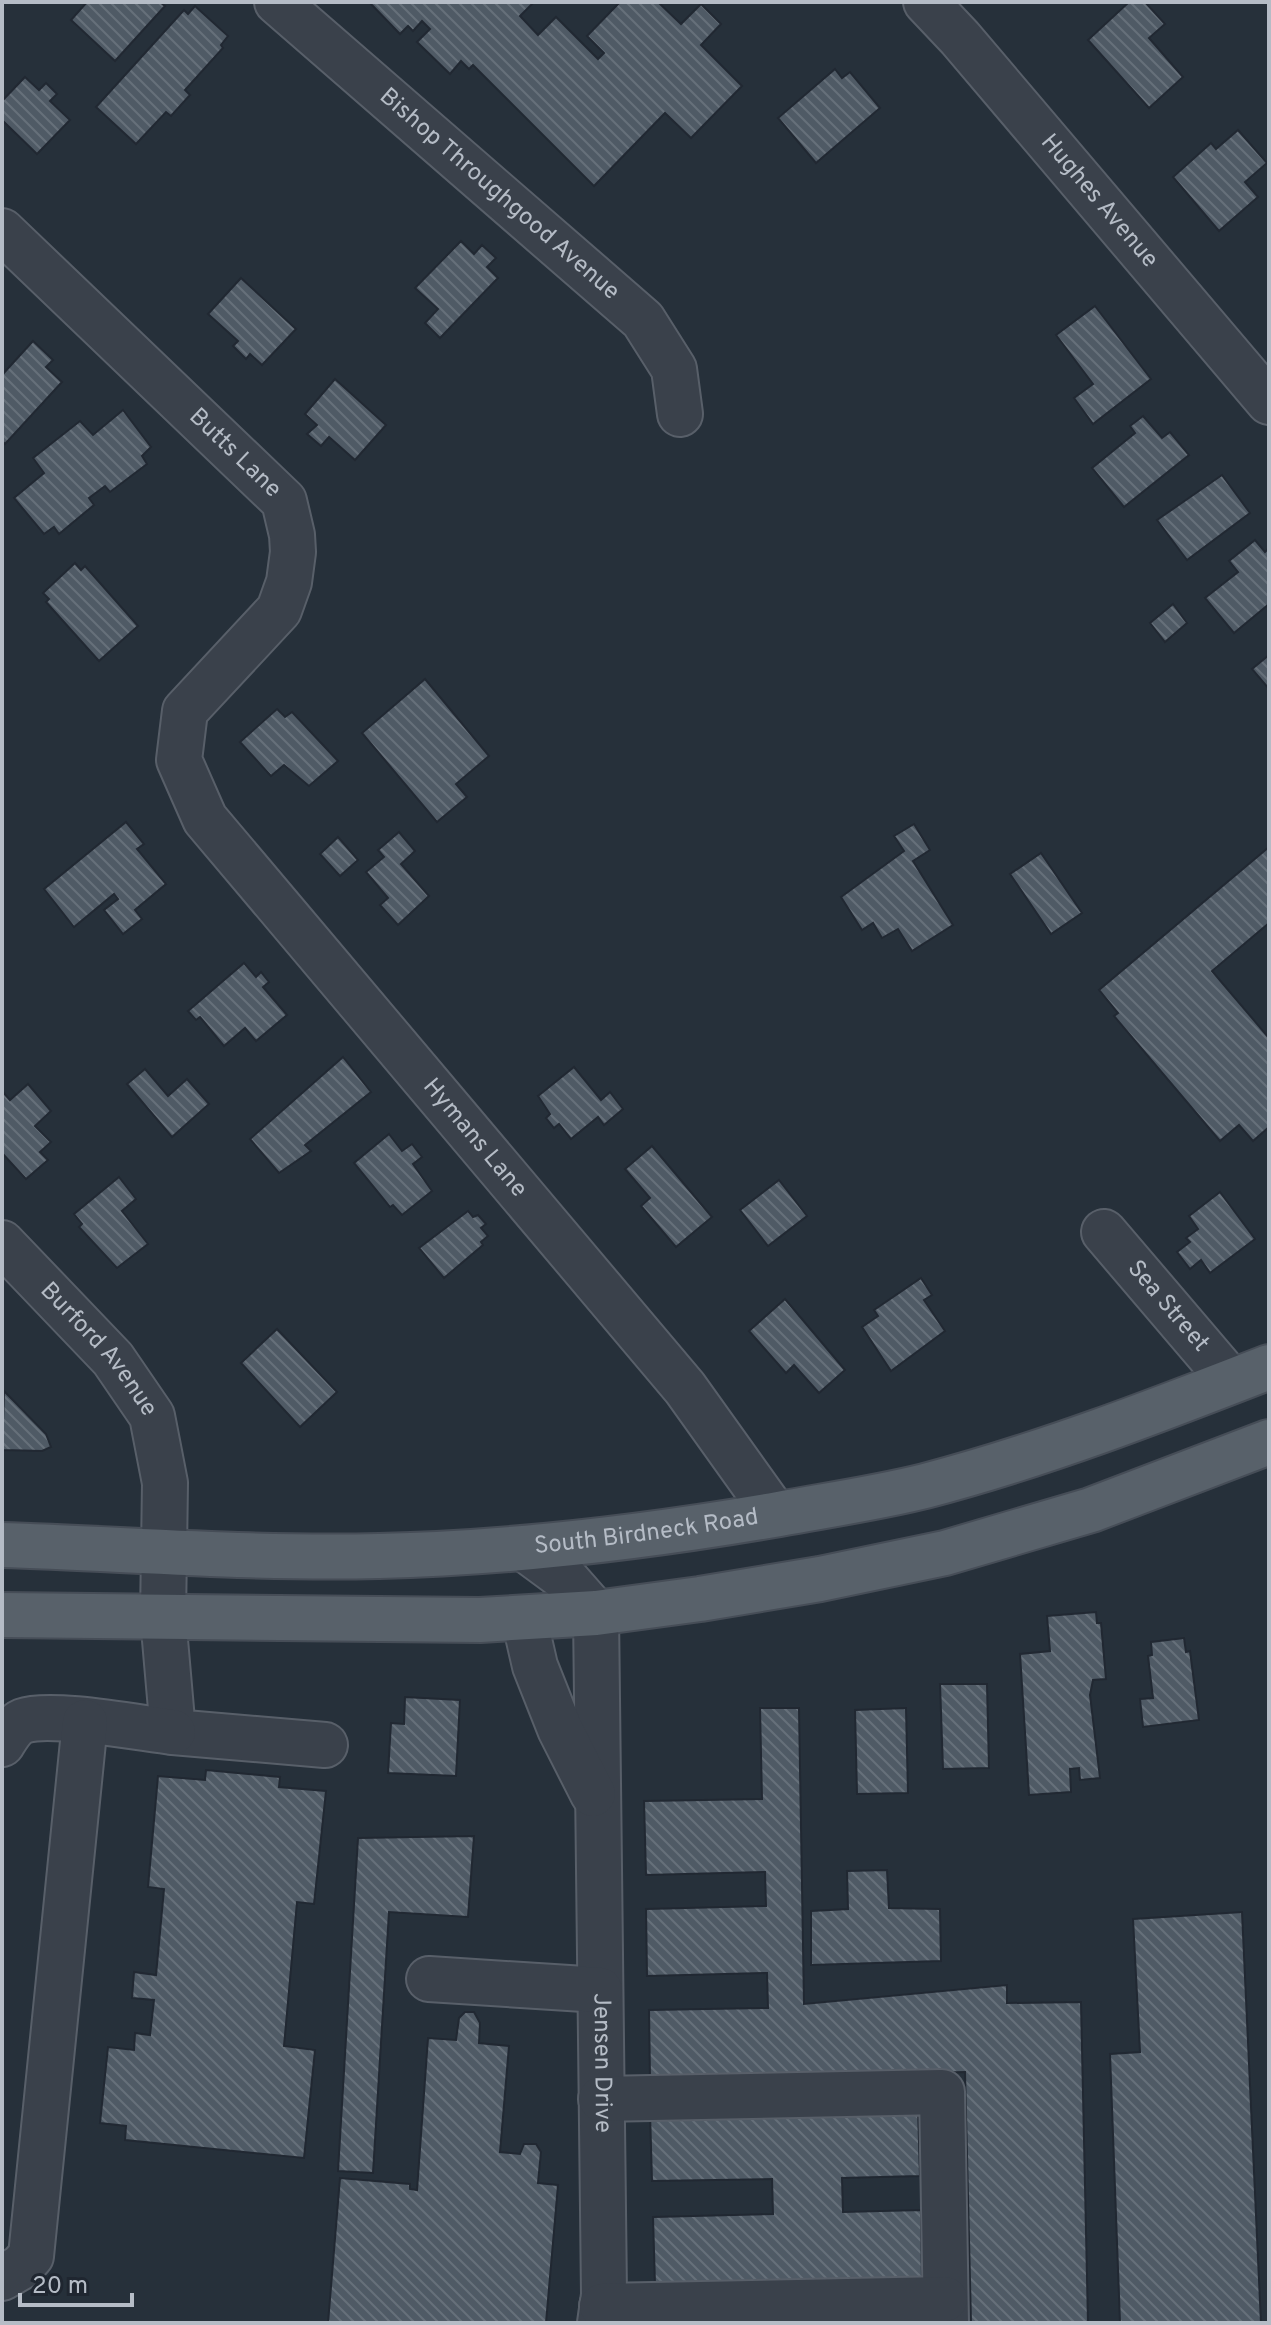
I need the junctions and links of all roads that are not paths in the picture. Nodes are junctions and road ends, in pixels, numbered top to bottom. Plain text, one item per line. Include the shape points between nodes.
1 (277, 2) edge
2 (926, 2) edge
3 (2, 231) edge
4 (1269, 402) edge
5 (680, 414) dead end
6 (179, 760) joint
7 (1104, 1232) dead end
8 (2, 1243) edge
9 (1250, 1374) edge
10 (1269, 1442) edge
11 (775, 1514) junction
12 (2, 1545) edge
13 (525, 1549) junction
14 (166, 1550) junction
15 (596, 1613) junction
16 (2, 1615) edge
17 (163, 1617) junction
18 (524, 1618) junction
19 (85, 1722) junction
20 (173, 1732) junction
21 (2, 1744) edge
22 (325, 1745) dead end
23 (598, 1804) junction
24 (429, 1979) dead end
25 (600, 1990) junction
26 (601, 2099) junction
27 (2, 2278) edge
28 (946, 2311) edge
29 (601, 2315) edge

1 - 5 street, Bishop Throughgood Avenue via 643,320 674,369
2 - 4 street, Hughes Avenue
3 - 6 street, Butts Lane via 284,501 293,552 279,610 185,711
6 - 11 street, Hymans Lane via 205,819 685,1388
7 - 9 street, Sea Street
8 - 14 street, Burford Avenue via 113,1359 152,1416 165,1483
9 - 11 main road, South Birdneck Road via 1108,1429 952,1478 861,1501
10 - 15 main road via 1091,1510 945,1553 820,1579
11 - 13 main road, South Birdneck Road
12 - 14 main road, South Birdneck Road
13 - 14 main road, South Birdneck Road via 282,1557
13 - 15 street via 567,1580
14 - 17 street, Burford Avenue
15 - 18 main road
15 - 23 street, Jensen Drive
16 - 17 main road
17 - 18 main road
17 - 20 street, Burford Avenue
18 - 23 street, Jensen Drive via 535,1666 560,1729
19 - 20 street
19 - 21 street via 21,1721
19 - 27 street via 31,2256
20 - 22 street
23 - 25 street, Jensen Drive
24 - 25 street
25 - 26 street, Jensen Drive
26 - 28 street via 942,2092
26 - 29 street, Jensen Drive
28 - 29 street

